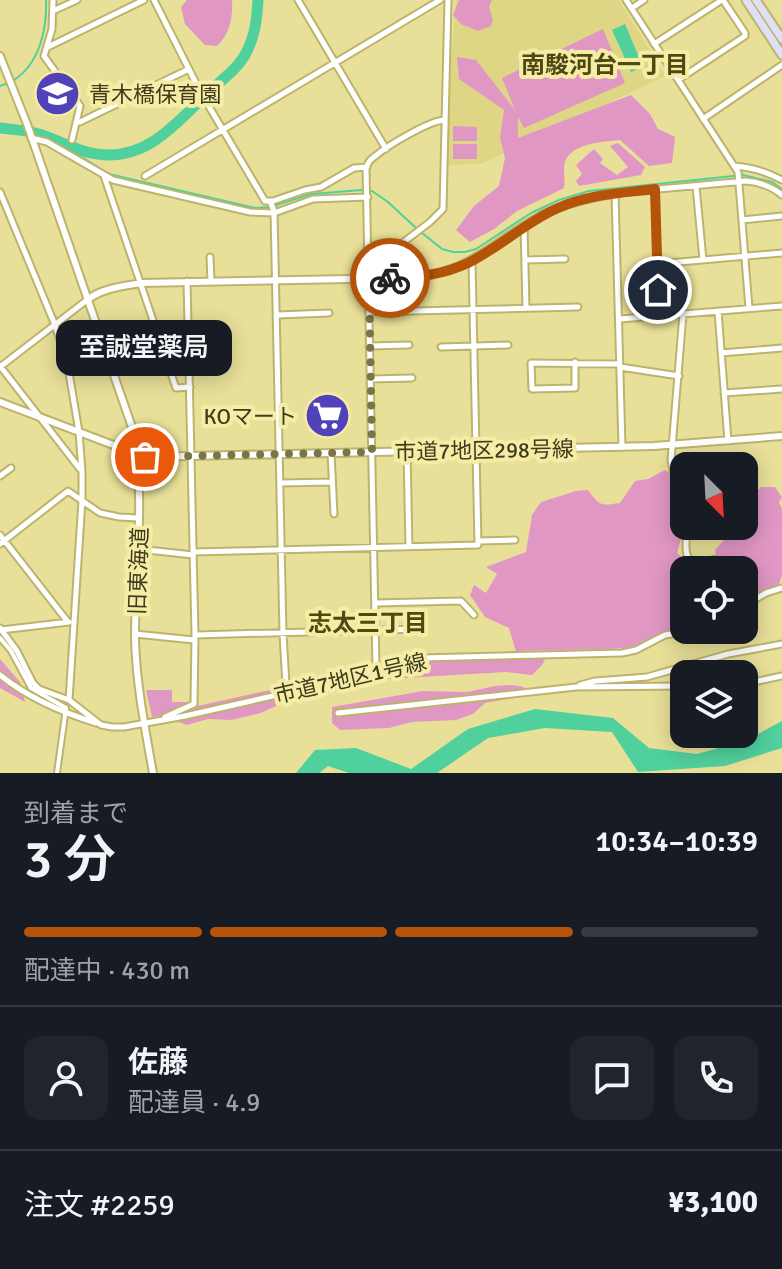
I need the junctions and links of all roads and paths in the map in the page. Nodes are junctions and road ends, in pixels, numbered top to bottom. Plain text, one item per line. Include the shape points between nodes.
1 (53, 0) edge
2 (77, 0) edge
3 (144, 0) edge
4 (154, 0) edge
5 (298, 0) edge
6 (440, 0) edge
7 (448, 0) edge
8 (626, 0) edge
9 (644, 0) edge
10 (723, 0) edge
11 (746, 0) edge
12 (756, 0) edge
13 (631, 8) junction
14 (53, 11) junction
15 (782, 39) edge
16 (654, 44) junction
17 (48, 47) junction
18 (782, 55) edge
19 (0, 56) edge
20 (334, 63) junction
21 (782, 65) edge
22 (189, 69) junction
23 (678, 80) junction
24 (703, 119) junction
25 (445, 120) junction
26 (76, 122) junction
27 (221, 130) junction
28 (31, 138) junction
29 (72, 140) dead end
30 (386, 149) junction
31 (367, 167) junction
32 (736, 169) junction
33 (104, 176) junction
34 (145, 176) dead end
35 (782, 180) edge
36 (739, 181) junction
37 (696, 186) junction
38 (655, 189) junction
39 (0, 192) edge
40 (615, 193) junction
41 (782, 195) edge
42 (368, 196) junction
43 (270, 201) junction
44 (274, 212) junction
45 (782, 216) edge
46 (742, 220) junction
47 (524, 226) junction
48 (782, 253) edge
49 (210, 257) dead end
50 (745, 257) junction
51 (368, 259) junction
52 (565, 259) dead end
53 (525, 260) junction
54 (703, 260) junction
55 (472, 261) junction
56 (657, 264) junction
57 (369, 278) junction
58 (277, 280) junction
59 (187, 281) junction
60 (211, 281) junction
61 (141, 283) junction
62 (87, 300) junction
63 (782, 306) edge
64 (578, 307) dead end
65 (526, 308) junction
66 (749, 308) junction
67 (474, 310) junction
68 (718, 311) junction
69 (369, 312) junction
70 (329, 313) dead end
71 (683, 314) junction
72 (277, 315) junction
73 (658, 316) junction
74 (619, 319) junction
75 (55, 325) junction
76 (409, 345) dead end
77 (508, 345) dead end
78 (369, 346) junction
79 (474, 346) junction
80 (441, 347) dead end
81 (782, 348) edge
82 (721, 353) junction
83 (575, 362) junction
84 (620, 365) junction
85 (0, 366) edge
86 (679, 376) junction
87 (412, 378) dead end
88 (370, 379) junction
89 (190, 387) junction
90 (782, 389) edge
91 (724, 393) junction
92 (0, 402) edge
93 (40, 418) junction
94 (79, 432) junction
95 (782, 436) edge
96 (728, 442) junction
97 (673, 445) junction
98 (622, 447) junction
99 (477, 451) junction
100 (372, 452) junction
101 (407, 452) junction
102 (672, 452) edge
103 (331, 453) junction
104 (138, 455) junction
105 (280, 455) junction
106 (191, 456) junction
107 (11, 468) dead end
108 (82, 471) junction
109 (0, 476) edge
110 (332, 482) junction
111 (280, 483) junction
112 (82, 500) junction
113 (334, 514) dead end
114 (139, 518) junction
115 (1, 540) edge
116 (515, 540) dead end
117 (478, 541) junction
118 (373, 547) junction
119 (409, 547) junction
120 (138, 549) junction
121 (282, 549) junction
122 (193, 553) junction
123 (782, 588) edge
124 (758, 598) edge
125 (375, 603) junction
126 (474, 615) dead end
127 (71, 621) junction
128 (1, 629) edge
129 (420, 629) dead end
130 (375, 630) junction
131 (135, 634) junction
132 (283, 634) junction
133 (670, 634) edge
134 (194, 637) junction
135 (0, 638) edge
136 (782, 644) edge
137 (0, 675) edge
138 (366, 675) junction
139 (782, 676) edge
140 (758, 681) edge
141 (670, 686) edge
142 (576, 687) junction
143 (272, 696) junction
144 (69, 700) junction
145 (65, 711) junction
146 (338, 713) dead end
147 (158, 720) junction
148 (101, 725) junction
149 (145, 726) junction
150 (57, 773) edge
151 (153, 773) edge

1 - 14 street
2 - 14 street
3 - 17 street
4 - 22 street
5 - 20 street
6 - 20 street
7 - 25 street
8 - 13 street
9 - 13 street
10 - 16 street
10 - 23 street via 745,36
11 - 18 main road
12 - 15 main road
13 - 16 street
14 - 17 street
16 - 23 street
17 - 26 street via 44,56 80,106
19 - 28 street, 旧東海道
20 - 27 street
20 - 30 street
21 - 24 street
22 - 26 street
22 - 27 street
23 - 24 street
24 - 32 street
25 - 30 street
25 - 51 street via 443,209 388,254
26 - 29 street
27 - 34 street
27 - 43 street via 262,198
28 - 33 street
28 - 62 street, 旧東海道
30 - 31 street
31 - 42 street
31 - 43 street
32 - 35 street via 758,170
32 - 36 street
33 - 44 street via 250,212
33 - 61 street
36 - 37 street
36 - 41 street via 757,182
36 - 46 street
37 - 38 street
37 - 54 street
38 - 40 street
38 - 56 street
39 - 75 street
40 - 47 street via 576,201
40 - 74 street
42 - 44 street via 313,199
42 - 51 street
43 - 44 street
44 - 58 street
45 - 46 street
46 - 50 street
47 - 53 street
47 - 55 street
48 - 50 street
49 - 60 street
50 - 54 street
50 - 66 street
51 - 57 street
52 - 53 street
53 - 65 street
54 - 56 street
55 - 57 street via 431,275
55 - 67 street
56 - 73 street
57 - 58 street
57 - 69 street
58 - 60 street
58 - 72 street
59 - 60 street
59 - 61 street
59 - 89 street
61 - 62 street
61 - 89 street via 176,388
62 - 75 street
62 - 104 street, 旧東海道
63 - 66 street
64 - 65 street
65 - 67 street
66 - 68 street
67 - 69 street
67 - 79 street
68 - 71 street
68 - 82 street
69 - 78 street
70 - 72 street
71 - 73 street
71 - 86 street
72 - 105 street
73 - 74 street
74 - 84 street
75 - 85 street
75 - 94 street
76 - 78 street
77 - 79 street
78 - 88 street
79 - 80 street
79 - 99 street
81 - 82 street
82 - 91 street
83 - 83 street via 575,388 532,389 531,363
83 - 84 street
84 - 86 street
84 - 98 street
85 - 93 street
86 - 97 street
87 - 88 street
88 - 100 street
89 - 106 street
90 - 91 street
91 - 96 street
92 - 93 street, 市道7地区298号線
93 - 94 street, 市道7地区298号線
93 - 108 street
94 - 104 street, 市道7地区298号線
94 - 108 street
95 - 96 street, 市道7地区298号線
96 - 97 street, 市道7地区298号線
97 - 98 street, 市道7地区298号線
97 - 102 street
98 - 99 street, 市道7地区298号線
99 - 101 street, 市道7地区298号線
99 - 117 street
100 - 101 street, 市道7地区298号線
100 - 103 street, 市道7地区298号線
100 - 118 street
101 - 119 street
103 - 105 street, 市道7地区298号線
103 - 110 street
104 - 106 street, 市道7地区298号線
104 - 114 street, 旧東海道
105 - 106 street, 市道7地区298号線
105 - 111 street
106 - 122 street
107 - 109 street
108 - 112 street
110 - 111 street
110 - 113 street
111 - 121 street
112 - 114 street via 100,513
112 - 115 street via 68,491
112 - 127 street
114 - 120 street, 旧東海道
115 - 127 street
116 - 117 street
117 - 119 street
118 - 119 street
118 - 121 street
118 - 125 street
120 - 122 street
120 - 131 street, 旧東海道
121 - 122 street
121 - 132 street
122 - 134 street
123 - 124 street
125 - 126 street via 461,601
125 - 130 street
127 - 128 street
127 - 144 street
128 - 144 street via 33,683
129 - 130 street
130 - 132 street
130 - 138 street via 376,668
131 - 134 street
131 - 149 street, 旧東海道
132 - 134 street
132 - 143 street via 286,685
133 - 138 street, 市道7地区1号線 via 622,653 421,658
134 - 147 street via 194,704
135 - 145 street via 31,688
136 - 142 street via 647,677
137 - 145 street
138 - 143 street, 市道7地区1号線
139 - 140 street
141 - 142 street
142 - 146 street
143 - 147 street, 市道7地区1号線
144 - 148 street
145 - 148 street
145 - 150 street
147 - 149 street, 市道7地区1号線
148 - 149 street, 市道7地区1号線
149 - 151 street, 旧東海道

